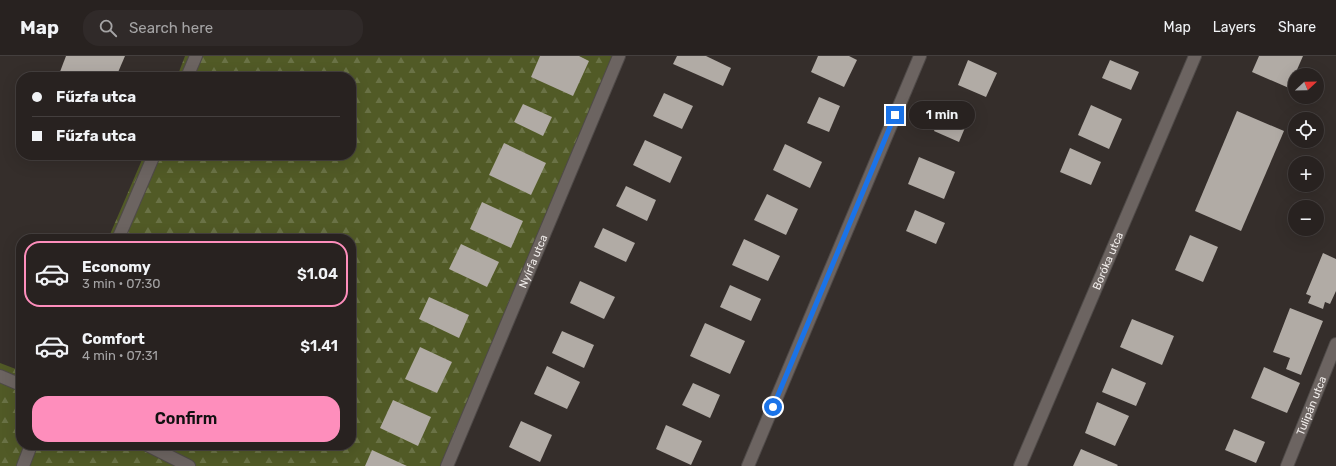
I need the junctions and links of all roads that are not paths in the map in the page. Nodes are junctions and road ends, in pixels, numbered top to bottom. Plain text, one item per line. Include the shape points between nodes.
1 (196, 56) edge
2 (619, 56) edge
3 (920, 56) edge
4 (1195, 56) edge
5 (189, 72) edge
6 (152, 160) edge
7 (120, 234) edge
8 (1336, 344) edge
9 (0, 376) edge
10 (16, 383) edge
11 (29, 450) edge
12 (157, 450) edge
13 (23, 466) edge
14 (189, 466) edge
15 (447, 466) edge
16 (748, 466) edge
17 (1020, 466) edge
18 (1287, 466) edge

1 - 5 street
2 - 15 street, Nyírfa utca
3 - 16 street
4 - 17 street, Boróka utca
6 - 7 street
8 - 18 street, Tulipán utca
9 - 10 street
11 - 13 street
12 - 14 street

